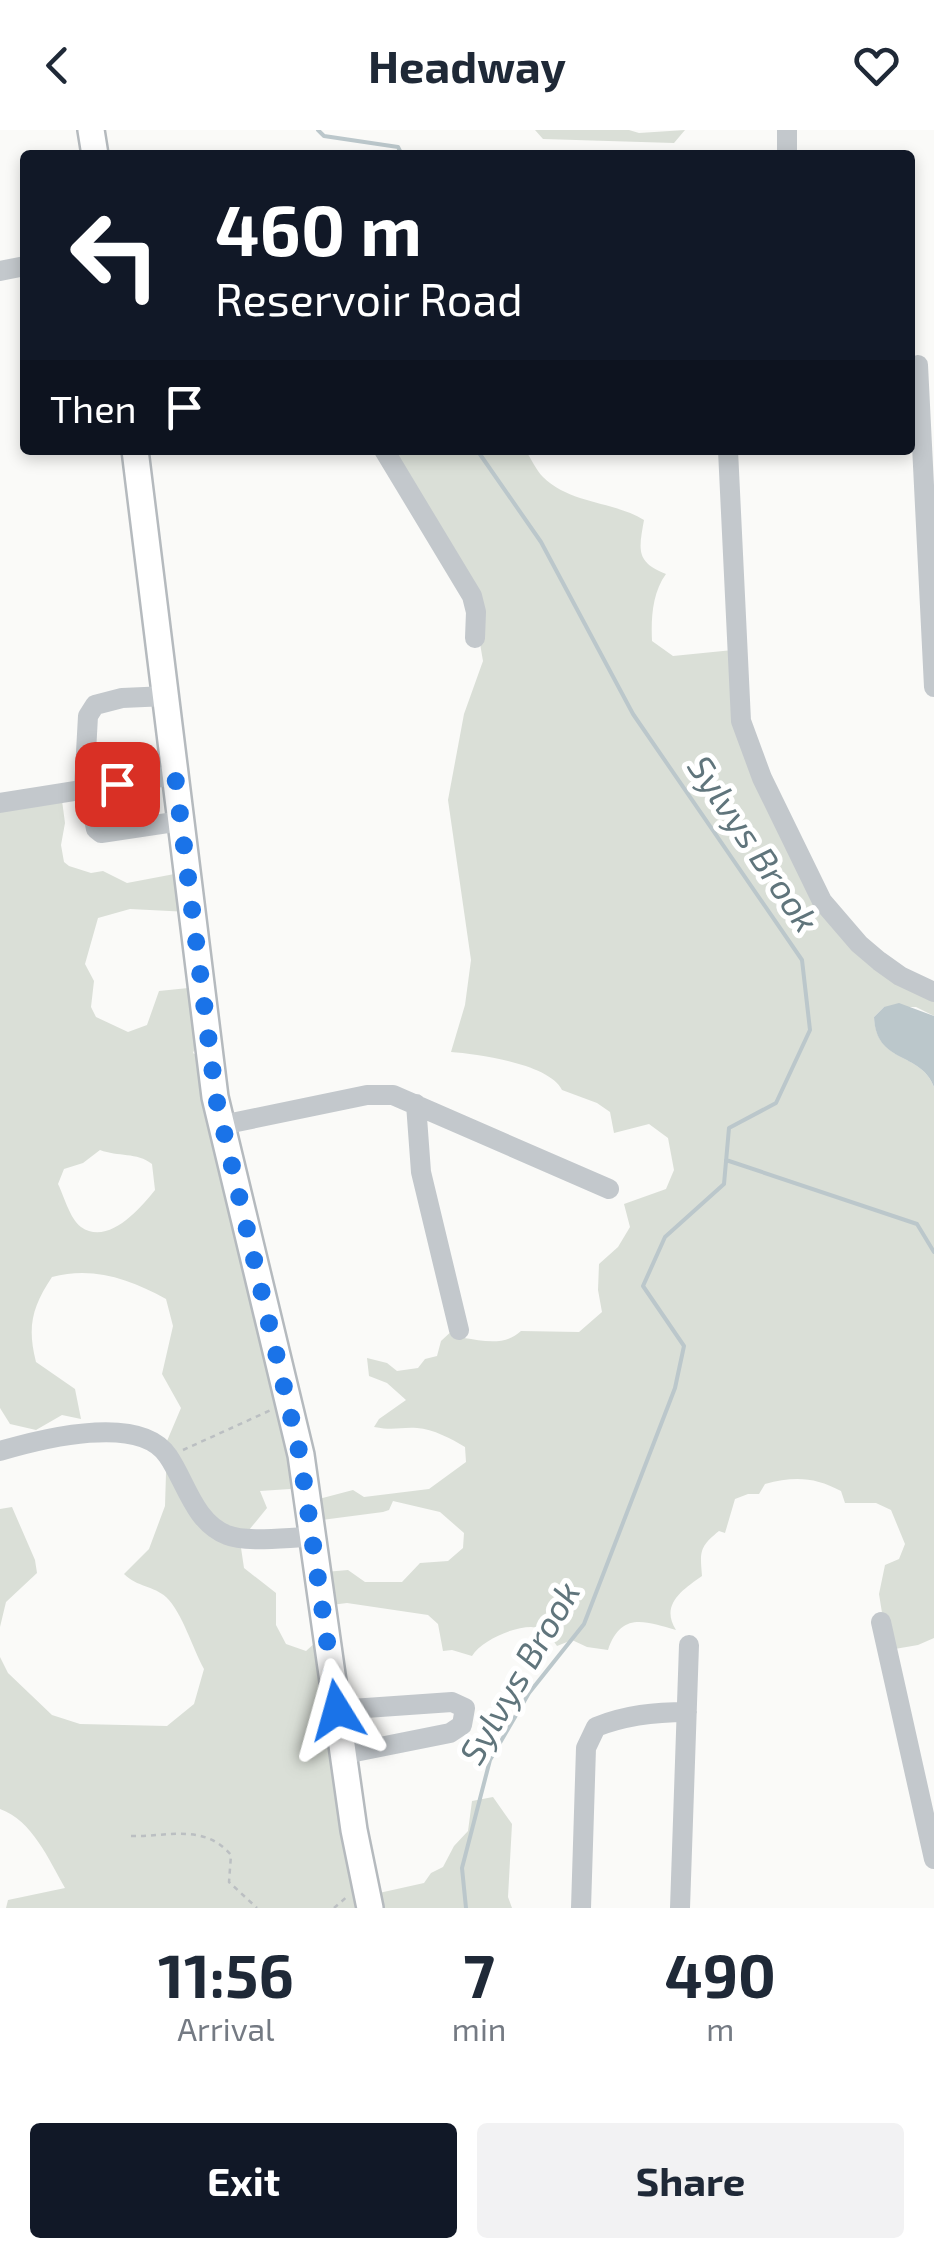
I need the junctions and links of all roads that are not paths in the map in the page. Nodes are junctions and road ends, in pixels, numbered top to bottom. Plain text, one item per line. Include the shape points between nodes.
1 (921, 364) edge
2 (136, 455) edge
3 (387, 455) edge
4 (728, 455) edge
5 (475, 638) dead end
6 (934, 687) edge
7 (167, 696) junction
8 (175, 775) junction
9 (86, 789) junction
10 (0, 803) edge
11 (181, 821) junction
12 (934, 992) edge
13 (416, 1104) junction
14 (222, 1125) junction
15 (609, 1189) dead end
16 (459, 1330) dead end
17 (0, 1451) edge
18 (312, 1537) junction
19 (881, 1622) dead end
20 (689, 1645) dead end
21 (337, 1710) junction
22 (687, 1712) junction
23 (345, 1754) junction
24 (934, 1859) edge
25 (370, 1908) edge
26 (581, 1908) edge
27 (680, 1908) edge

1 - 6 street
2 - 7 main road
3 - 5 street via 466,586 476,612
4 - 12 street via 741,721 762,778 822,902 880,961
7 - 8 main road
7 - 9 street via 95,706 88,716
8 - 9 street
8 - 11 main road
9 - 10 street
9 - 11 street via 101,833
11 - 14 main road
13 - 14 street via 366,1095
13 - 15 street
13 - 16 street via 421,1172
14 - 18 main road via 289,1402
17 - 18 street via 126,1432 145,1436 167,1453 213,1527 230,1537
18 - 21 main road
19 - 24 street
20 - 22 street
21 - 23 main road
21 - 23 street via 452,1702 465,1708 462,1725 450,1734
22 - 26 street via 652,1712 596,1727 586,1748
22 - 27 street
23 - 25 main road

